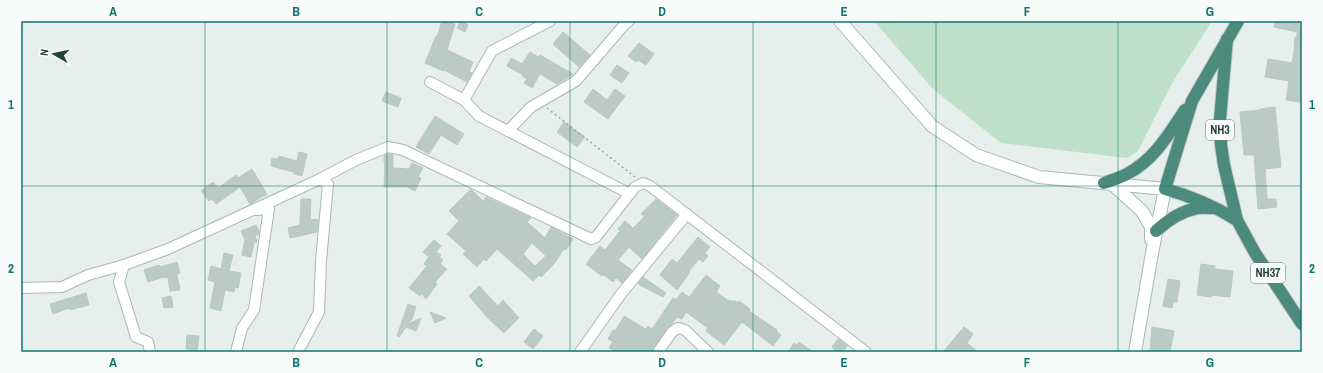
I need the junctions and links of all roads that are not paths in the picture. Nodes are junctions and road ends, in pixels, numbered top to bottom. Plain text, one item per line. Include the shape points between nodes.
1 (550, 21) edge
2 (629, 21) edge
3 (840, 21) edge
4 (1238, 21) edge
5 (1227, 39) junction
6 (430, 82) dead end
7 (464, 100) junction
8 (1192, 101) junction
9 (508, 131) junction
10 (320, 179) junction
11 (1108, 184) junction
12 (1165, 189) junction
13 (630, 194) junction
14 (1217, 208) junction
15 (251, 210) junction
16 (687, 214) junction
17 (1238, 220) junction
18 (1156, 232) junction
19 (1152, 253) junction
20 (124, 265) junction
21 (21, 288) edge
22 (1302, 322) edge
23 (150, 352) edge
24 (236, 352) edge
25 (298, 352) edge
26 (580, 352) edge
27 (658, 352) edge
28 (708, 352) edge
29 (866, 352) edge
30 (1135, 352) edge

1 - 7 street via 492,51
2 - 9 street via 576,81 531,107
3 - 11 street via 932,126 976,155 1039,177
4 - 5 highway
5 - 8 highway
5 - 17 highway, NH3 via 1220,119 1221,146
6 - 7 street
7 - 9 street via 479,116
8 - 11 highway via 1152,156 1127,175
8 - 12 highway
9 - 13 street
10 - 13 street via 388,147 403,150 591,238 596,237
10 - 15 street
10 - 25 street via 328,184 319,312
11 - 12 street
11 - 19 street via 1142,211 1148,220 1151,227
12 - 14 highway
12 - 18 street
13 - 16 street via 635,187 643,183
14 - 17 highway
14 - 18 highway via 1195,208 1166,221
15 - 20 street
15 - 24 street via 269,209 254,310 242,328
16 - 26 street via 621,294
16 - 29 street
17 - 22 highway, NH37 via 1255,253
18 - 19 street
19 - 30 street
20 - 21 street via 88,275 62,287
20 - 23 street via 119,282 136,337 148,342
27 - 28 street via 672,332 678,328 685,330

